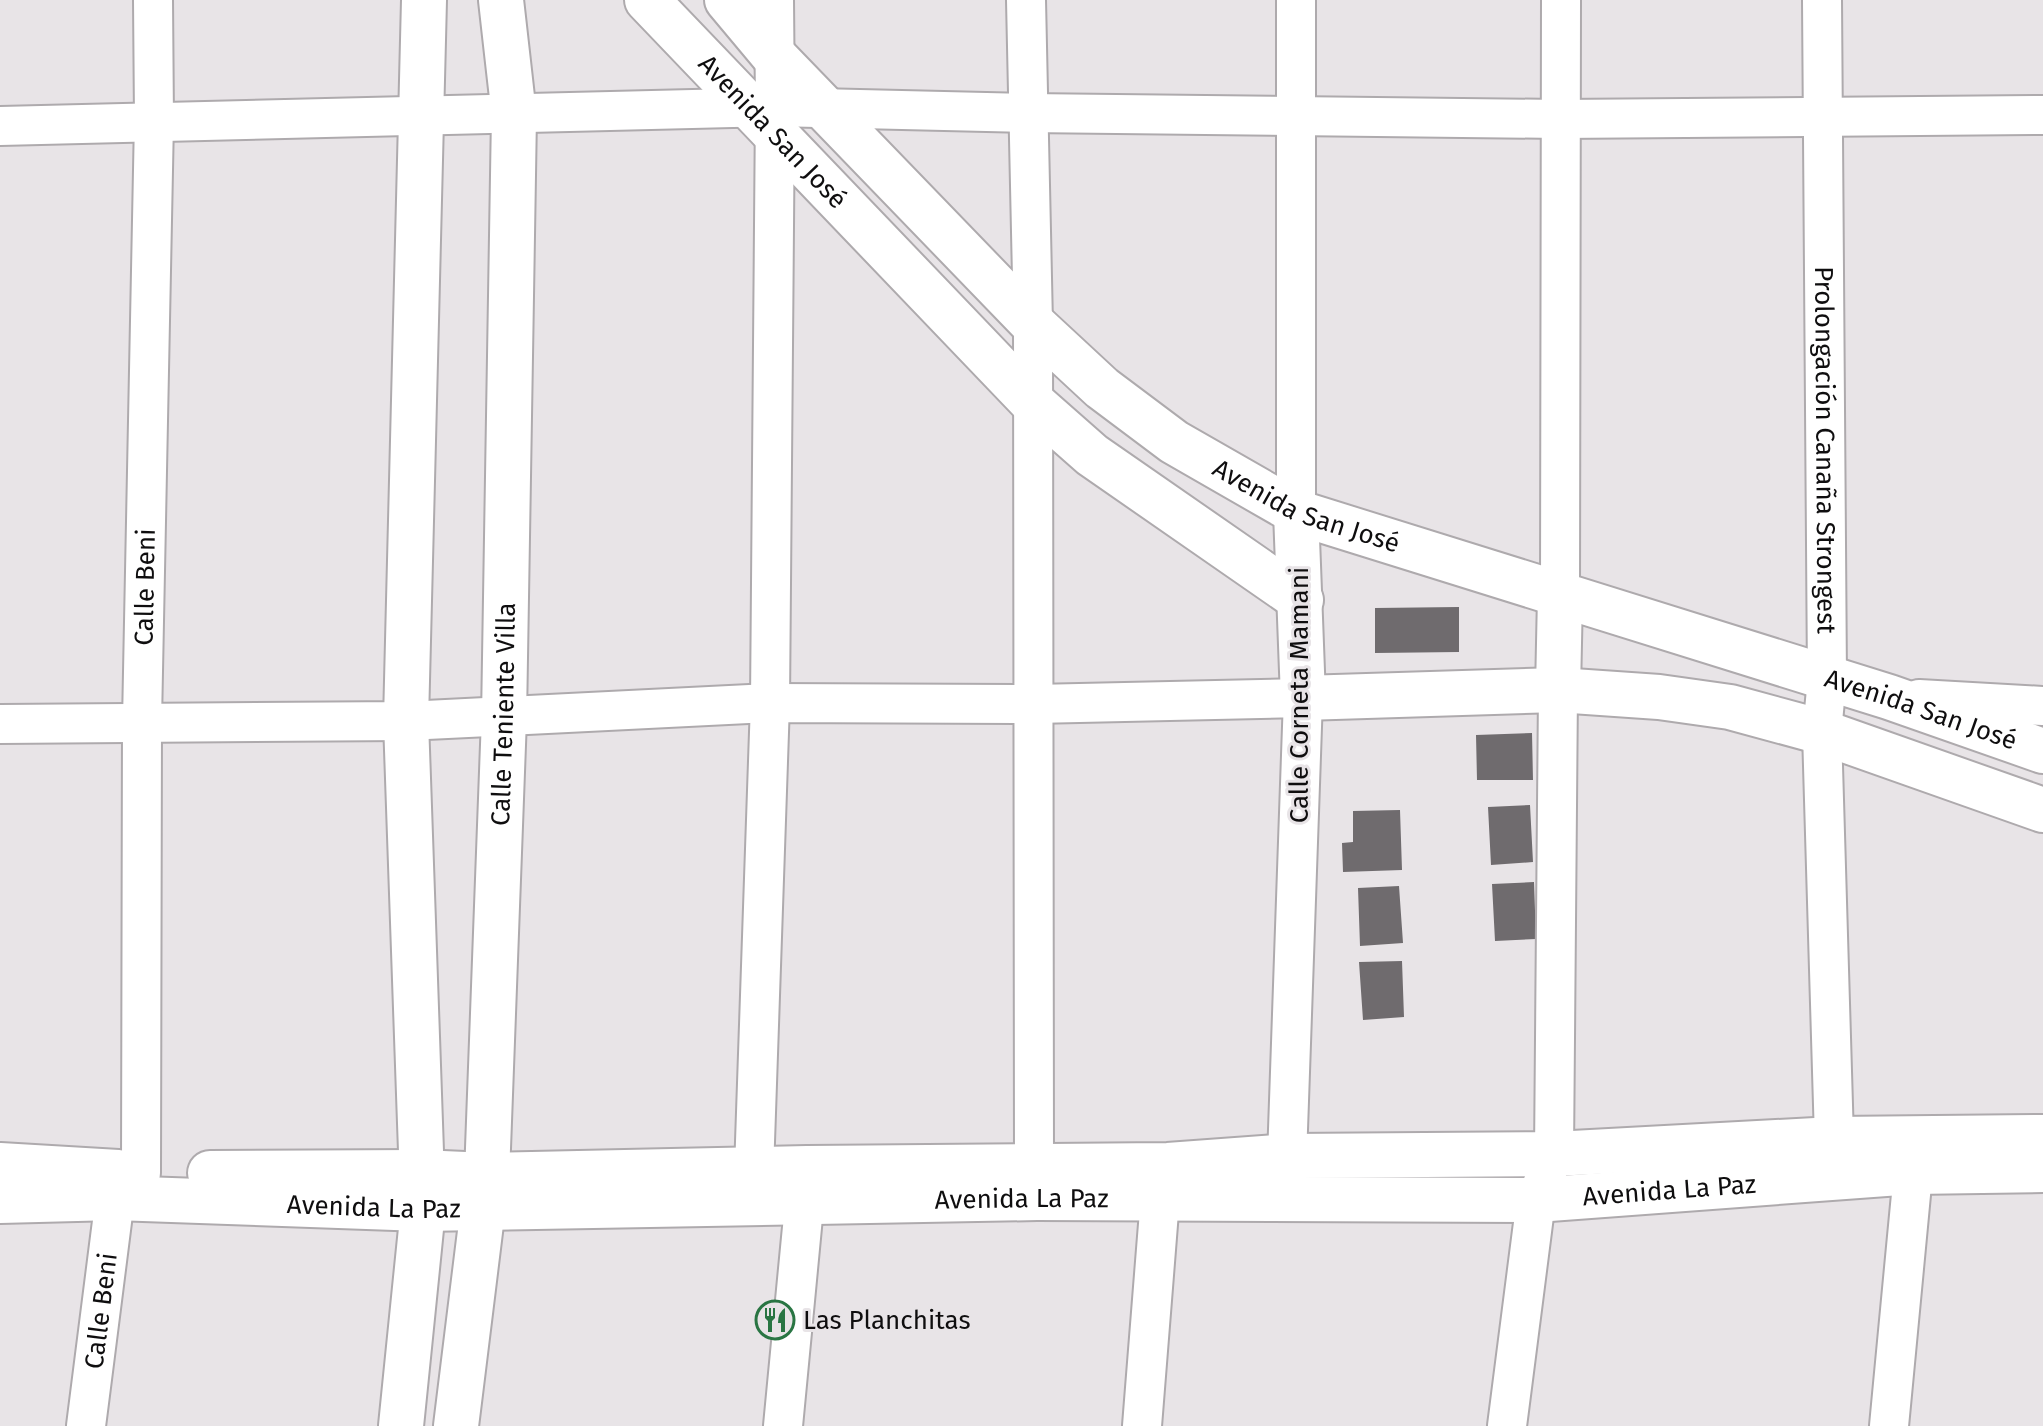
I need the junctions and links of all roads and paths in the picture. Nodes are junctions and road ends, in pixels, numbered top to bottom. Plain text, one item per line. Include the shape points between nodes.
1 (153, 0) edge
2 (424, 0) edge
3 (501, 0) edge
4 (647, 0) edge
5 (727, 0) edge
6 (774, 0) edge
7 (1026, 0) edge
8 (1296, 0) edge
9 (1561, 0) edge
10 (1822, 0) edge
11 (773, 55) junction
12 (827, 109) junction
13 (1027, 113) junction
14 (514, 115) junction
15 (2043, 115) edge
16 (422, 116) junction
17 (1295, 116) junction
18 (766, 117) junction
19 (1821, 118) junction
20 (1559, 119) junction
21 (154, 120) junction
22 (0, 126) edge
23 (1033, 324) junction
24 (1033, 403) junction
25 (1296, 512) junction
26 (1560, 596) junction
27 (1301, 600) junction
28 (1827, 679) junction
29 (1558, 690) junction
30 (1889, 697) junction
31 (1303, 698) junction
32 (770, 703) junction
33 (1034, 704) junction
34 (2043, 706) edge
35 (504, 718) junction
36 (406, 721) junction
37 (142, 722) junction
38 (0, 724) edge
39 (1822, 732) junction
40 (2043, 751) edge
41 (2043, 810) edge
42 (2043, 1137) edge
43 (1834, 1139) junction
44 (1554, 1154) junction
45 (1914, 1155) junction
46 (0, 1165) edge
47 (2043, 1170) edge
48 (754, 1171) junction
49 (1287, 1177) junction
50 (1035, 1182) junction
51 (1164, 1182) junction
52 (128, 1185) junction
53 (806, 1186) junction
54 (422, 1191) junction
55 (485, 1192) junction
56 (1536, 1200) junction
57 (0, 1201) edge
58 (86, 1426) edge
59 (401, 1426) edge
60 (456, 1426) edge
61 (783, 1426) edge
62 (1142, 1426) edge
63 (1507, 1426) edge
64 (1889, 1426) edge

1 - 21 street, Calle Beni
2 - 16 street
3 - 14 street, Calle Teniente Villa
4 - 18 street, Avenida San José
5 - 11 street, Avenida San José
6 - 11 street
7 - 13 street
8 - 17 street, Calle Corneta Mamani
9 - 20 street
10 - 19 street, Prolongación Canaña Strongest
11 - 12 street, Avenida San José
11 - 18 street
12 - 13 street
12 - 18 street
12 - 23 street, Avenida San José
13 - 17 street
13 - 23 street
14 - 16 street
14 - 18 street
14 - 35 street, Calle Teniente Villa
15 - 19 street
16 - 21 street
16 - 36 street
17 - 20 street
17 - 25 street, Calle Corneta Mamani
18 - 24 street, Avenida San José
18 - 32 street
19 - 20 street
19 - 28 street, Prolongación Canaña Strongest
20 - 26 street
21 - 22 street
21 - 37 street, Calle Beni
23 - 24 street
23 - 25 street, Avenida San José via 1102,388 1174,442
24 - 27 street, Avenida San José via 1092,455
24 - 33 street
25 - 26 street, Avenida San José
25 - 27 street, Calle Corneta Mamani
26 - 28 street, Avenida San José
26 - 29 street
27 - 31 street, Calle Corneta Mamani
28 - 30 street, Avenida San José
28 - 39 street, Prolongación Canaña Strongest
29 - 31 street, Avenida San José
29 - 39 street, Avenida San José via 1730,707
29 - 44 street
30 - 34 street
30 - 40 street, Avenida San José
31 - 33 street
31 - 49 street, Calle Corneta Mamani
32 - 33 street
32 - 35 street
32 - 48 street
33 - 50 street
35 - 36 street
35 - 55 street, Calle Teniente Villa
36 - 37 street
36 - 54 street
37 - 38 street
37 - 52 street, Calle Beni
39 - 41 street, Avenida San José
39 - 43 street, Prolongación Canaña Strongest
42 - 45 street, Avenida La Paz
43 - 44 street, Avenida La Paz
43 - 45 street, Avenida La Paz
44 - 49 street, Avenida La Paz
44 - 56 street
45 - 47 street, Avenida La Paz
45 - 56 street, Avenida La Paz
45 - 64 street
46 - 52 street, Avenida La Paz
48 - 53 street, Avenida La Paz
48 - 55 street, Avenida La Paz
49 - 51 street, Avenida La Paz
49 - 56 street, Avenida La Paz
50 - 51 street, Avenida La Paz
50 - 53 street, Avenida La Paz
51 - 62 street
52 - 54 street, Avenida La Paz
52 - 57 street, Avenida La Paz
52 - 58 street, Calle Beni
53 - 55 street, Avenida La Paz
53 - 61 street
54 - 55 street, Avenida La Paz
54 - 59 street
55 - 60 street, Calle Teniente Villa
56 - 63 street

